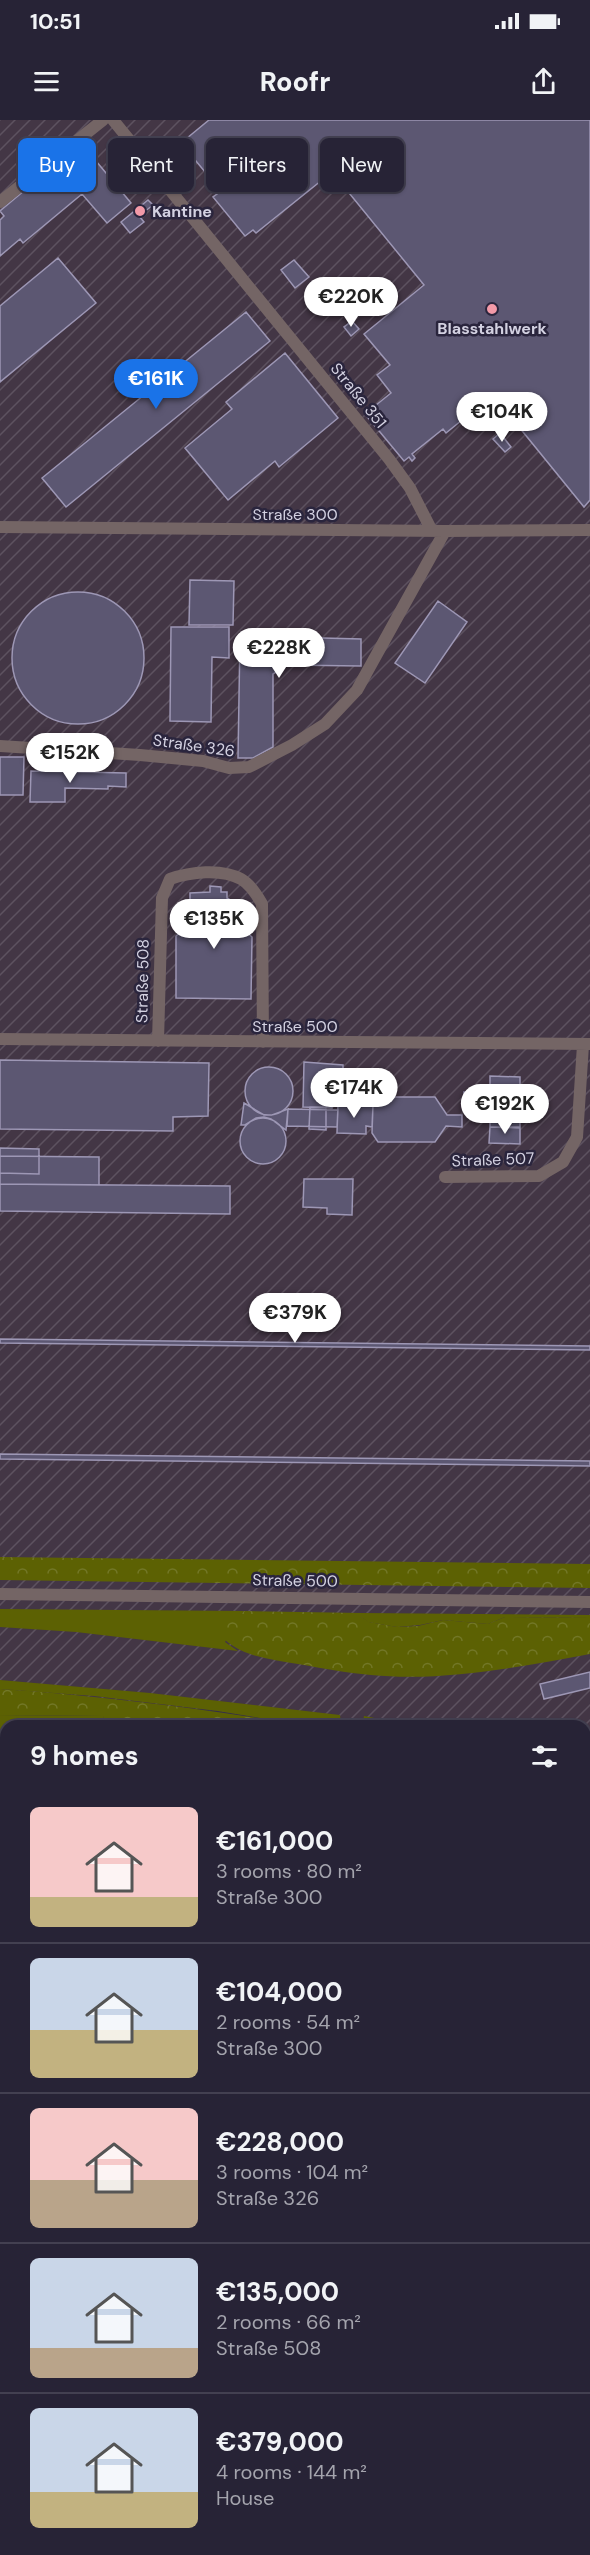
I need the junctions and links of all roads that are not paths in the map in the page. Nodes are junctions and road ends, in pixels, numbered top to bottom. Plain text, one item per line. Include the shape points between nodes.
1 (103, 120) edge
2 (113, 120) edge
3 (0, 202) edge
4 (0, 527) edge
5 (590, 530) edge
6 (432, 531) junction
7 (445, 531) junction
8 (0, 746) edge
9 (0, 1039) edge
10 (158, 1041) junction
11 (263, 1042) junction
12 (586, 1045) edge
13 (445, 1177) dead end
14 (0, 1594) edge
15 (590, 1602) edge

1 - 3 street
2 - 6 street, Straße 351 via 389,459 410,488
4 - 6 street, Straße 300
5 - 7 street, Straße 300
6 - 7 street, Straße 300
7 - 8 street, Straße 326 via 357,690 325,724 249,768 141,755
9 - 10 street, Straße 500
10 - 11 street, Straße 500
10 - 11 street, Straße 508 via 162,898 170,879 202,873 241,879 262,904
11 - 12 street, Straße 500
12 - 13 street, Straße 507 via 578,1137 563,1162 539,1176
14 - 15 street, Straße 500

